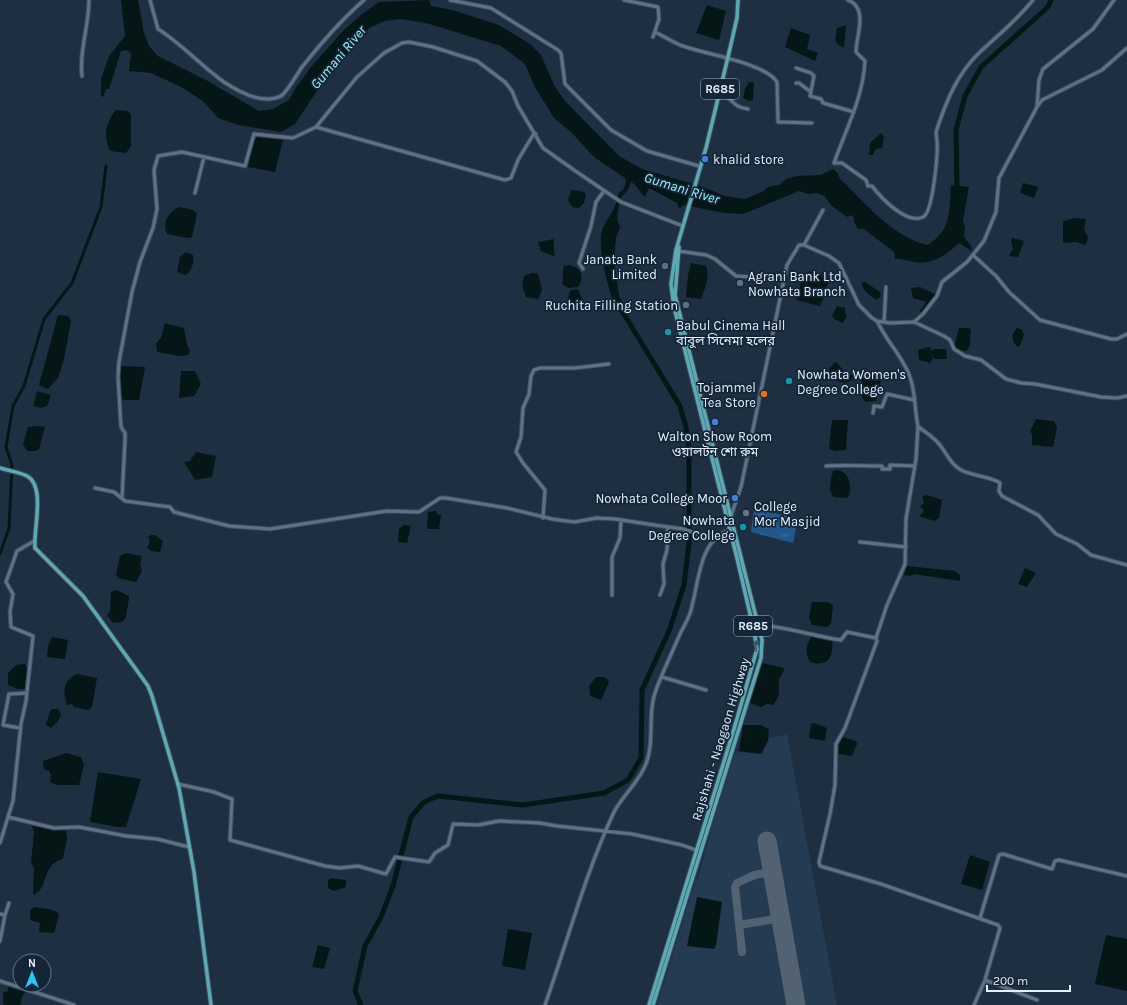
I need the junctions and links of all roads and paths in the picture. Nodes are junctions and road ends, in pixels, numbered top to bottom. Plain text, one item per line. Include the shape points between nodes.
1 (89, 0) edge
2 (150, 0) edge
3 (364, 0) edge
4 (450, 0) edge
5 (624, 0) edge
6 (738, 0) edge
7 (848, 0) edge
8 (1033, 0) edge
9 (1114, 0) edge
10 (654, 32) junction
11 (653, 37) dead end
12 (1127, 48) edge
13 (1123, 53) junction
14 (1127, 56) edge
15 (728, 57) junction
16 (796, 68) dead end
17 (82, 76) dead end
18 (796, 83) dead end
19 (811, 92) junction
20 (719, 93) junction
21 (1037, 107) junction
22 (748, 109) dead end
23 (854, 112) junction
24 (812, 123) dead end
25 (316, 127) junction
26 (536, 134) junction
27 (204, 157) junction
28 (699, 166) junction
29 (604, 191) junction
30 (195, 193) dead end
31 (823, 210) dead end
32 (683, 226) junction
33 (804, 245) junction
34 (678, 251) junction
35 (973, 255) junction
36 (583, 269) dead end
37 (784, 276) junction
38 (886, 287) dead end
39 (877, 321) junction
40 (884, 322) junction
41 (914, 322) junction
42 (1127, 334) edge
43 (610, 364) dead end
44 (1127, 396) edge
45 (914, 400) junction
46 (873, 413) dead end
47 (918, 426) junction
48 (826, 466) dead end
49 (915, 466) junction
50 (0, 468) edge
51 (95, 488) dead end
52 (722, 489) junction
53 (122, 498) junction
54 (543, 518) junction
55 (730, 518) junction
56 (621, 520) junction
57 (668, 527) junction
58 (730, 530) junction
59 (713, 539) junction
60 (34, 541) junction
61 (860, 542) dead end
62 (906, 547) junction
63 (1127, 565) edge
64 (750, 590) junction
65 (745, 591) junction
66 (612, 595) dead end
67 (660, 595) dead end
68 (758, 625) junction
69 (876, 638) junction
70 (662, 677) junction
71 (706, 690) dead end
72 (27, 693) junction
73 (20, 728) junction
74 (178, 784) junction
75 (8, 817) junction
76 (607, 831) junction
77 (701, 841) junction
78 (0, 843) edge
79 (189, 847) junction
80 (696, 850) junction
81 (1127, 876) edge
82 (9, 903) dead end
83 (0, 914) edge
84 (4, 915) junction
85 (980, 918) junction
86 (0, 941) edge
87 (985, 980) junction
88 (0, 981) edge
89 (1037, 1000) dead end
90 (74, 1005) edge
91 (211, 1005) edge
92 (545, 1005) edge
93 (649, 1005) edge
94 (653, 1005) edge
95 (974, 1005) edge

1 - 17 street
2 - 3 street via 158,29 241,93 268,99 282,95 316,51
4 - 28 street via 491,8 558,50 561,53 565,84 611,130 647,151
5 - 10 street via 658,7 659,19
6 - 15 main road, R685 via 737,18
7 - 23 street via 855,3 858,9 860,29 857,34 856,52 865,61 864,80
8 - 23 street via 978,54 946,100 936,133 932,194 928,214 923,218 903,215 880,197 872,186 868,186 866,180 842,163 834,163
9 - 21 street via 1093,29 1043,69 1039,80
10 - 11 street
10 - 15 street via 679,44
12 - 13 street
13 - 14 street
13 - 21 street via 1102,70 1042,100
15 - 20 main road, R685
15 - 24 street via 775,78 778,91 778,122
16 - 19 street via 814,76
18 - 19 street
19 - 23 street via 810,96 821,98 823,103
20 - 22 street via 726,95 734,105
20 - 28 main road, R685
21 - 35 street via 1001,173 996,212 984,240
25 - 26 street via 505,180 511,178 518,160
25 - 26 street via 348,87 373,62 392,48 409,42 477,61 489,68 512,91 518,106
25 - 27 street via 293,138 254,134 246,166
26 - 29 street via 543,148
27 - 30 street
27 - 53 street via 182,152 158,156 154,170 156,215 132,292 119,362 121,427 125,433
28 - 32 main road, Rajshahi - Naogaon Highway / R685
29 - 32 street via 619,201
29 - 36 street via 596,202 581,254 579,263
31 - 33 street
32 - 34 main road, Rajshahi - Naogaon Highway / R685
33 - 37 street via 794,250 786,265
33 - 39 street via 839,263 859,305
34 - 37 street via 706,255 736,276
34 - 52 main road, Rajshahi - Naogaon Highway / R685 via 672,272 671,295
35 - 41 street via 947,276 937,296
35 - 42 street via 1040,320 1111,339
37 - 55 street via 740,487
38 - 40 street
39 - 40 street
39 - 45 street via 908,372
40 - 41 street
41 - 44 street via 944,336 950,340 954,349 965,356 981,360 1006,379 1101,396
43 - 54 street via 540,368 534,370 531,376 530,394 523,408 516,452 545,490
45 - 46 street via 887,394 882,407 874,406
45 - 47 street
47 - 49 street
47 - 63 street via 945,450 951,464 972,475 996,480 1000,483 999,491 1002,496 1038,515 1056,534 1077,544 1091,555
48 - 49 street via 867,465 890,469 890,465
49 - 62 street via 906,518
50 - 60 main road via 33,481 38,504
51 - 53 street via 114,492
52 - 55 main road, Rajshahi - Naogaon Highway / R685
52 - 58 main road, Rajshahi - Naogaon Highway / R685
53 - 54 street via 125,501 170,507 174,512 229,526 248,528 270,529 387,511 419,512 440,498 501,507
54 - 56 street via 574,522 597,518
55 - 64 main road, Rajshahi - Naogaon Highway / R685
56 - 57 street
56 - 66 street via 620,538 612,557
57 - 59 street
57 - 67 street via 667,550 663,564 664,584
58 - 59 street via 720,533
58 - 65 main road, Rajshahi - Naogaon Highway / R685
59 - 70 street via 702,560 690,613
60 - 72 street via 18,550 6,582 13,594 11,627 33,636
60 - 74 main road via 38,552 93,608 148,686
61 - 62 street
62 - 69 street via 904,569 887,605
64 - 65 main road
64 - 68 main road, Rajshahi - Naogaon Highway / R685
77 -> 65 main road, Rajshahi - Naogaon Highway / R685 via 755,657 756,641
68 - 69 street via 776,626 842,640 847,632
68 - 77 main road, Rajshahi - Naogaon Highway / R685 via 762,640 761,658
69 - 85 street via 845,728 836,744 835,785 820,866
70 - 71 street
70 - 76 street via 652,705 646,763 615,811
72 - 73 street
72 - 73 street via 9,694 6,702 3,725
73 - 75 street via 16,786
74 - 76 street via 232,799 230,840 234,842 325,866 358,866 386,874 394,857 429,862 434,852 448,845 453,824 478,825 518,821
74 - 79 main road
75 - 78 street
75 - 79 street via 54,828 79,827 126,836 157,838
76 - 80 street via 653,838
76 - 92 street via 583,887
77 - 80 main road, Rajshahi - Naogaon Highway / R685
77 - 94 main road, Rajshahi - Naogaon Highway / R685
79 - 91 main road
80 - 93 main road, Rajshahi - Naogaon Highway / R685
81 - 85 street via 1058,860 1052,869 999,855
82 - 84 street
83 - 84 street
84 - 86 street
85 - 87 street via 1000,928
87 - 89 street
87 - 95 street
88 - 90 street

